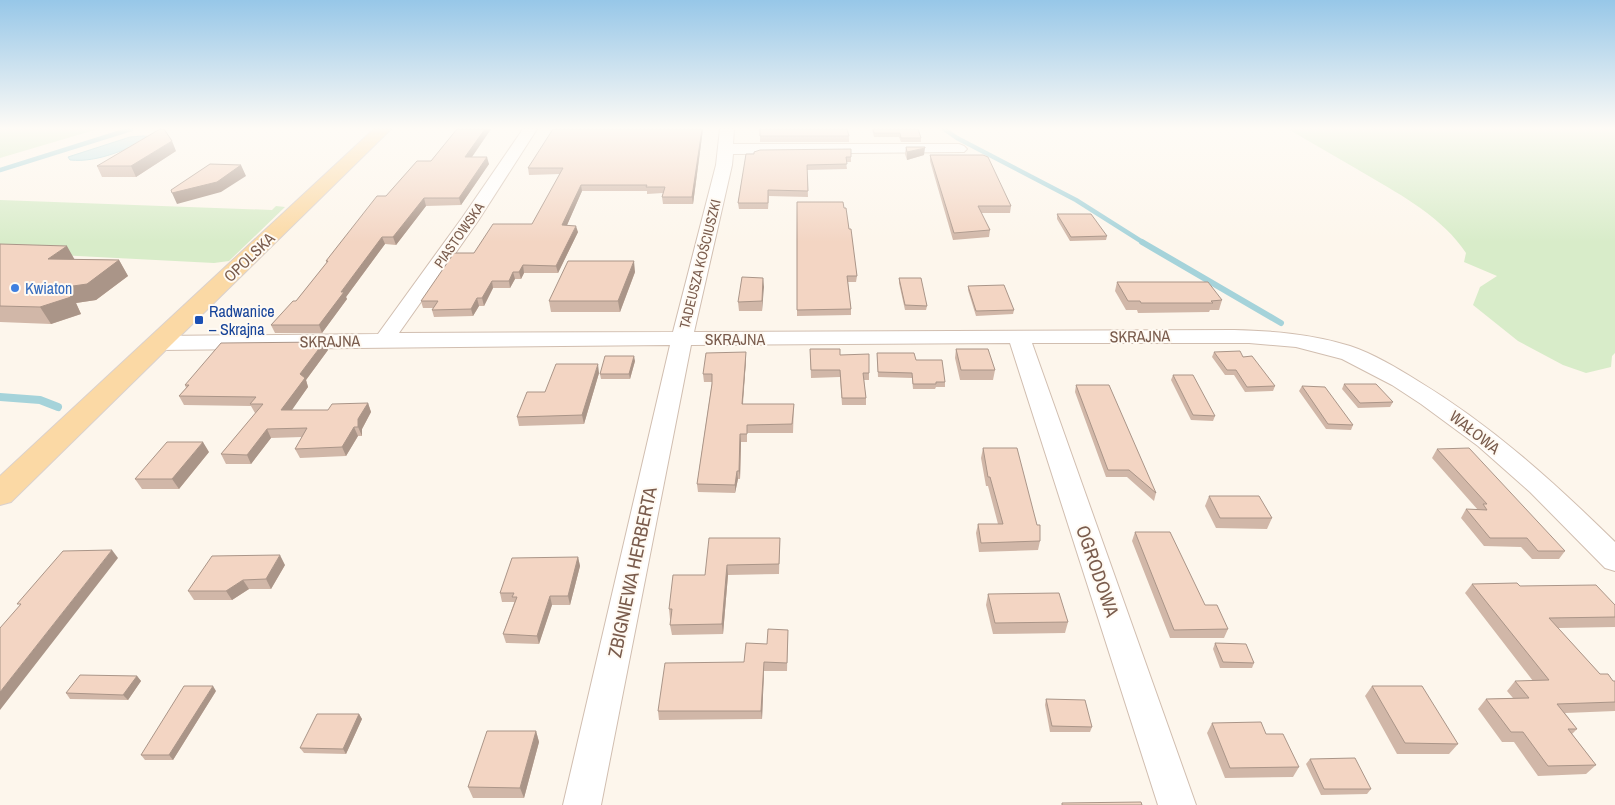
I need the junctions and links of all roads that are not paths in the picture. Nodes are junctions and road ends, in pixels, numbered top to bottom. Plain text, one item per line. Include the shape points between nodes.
1 (344, 167) edge
2 (505, 167) edge
3 (723, 167) edge
4 (1019, 337) junction
5 (681, 339) junction
6 (384, 340) junction
7 (1310, 342) joint
8 (159, 343) junction
9 (0, 494) edge
10 (1615, 560) edge
11 (582, 805) edge
12 (1177, 805) edge

1 - 8 main road, OPOLSKA
2 - 6 street, PIASTOWSKA
3 - 5 street, TADEUSZA KOŚCIUSZKI
4 - 5 street, SKRAJNA
4 - 7 street, SKRAJNA via 1252,336
4 - 12 street, OGRODOWA
5 - 6 street, SKRAJNA
5 - 11 street, ZBIGNIEWA HERBERTA
6 - 8 street, SKRAJNA
7 - 10 street, WAŁOWA via 1343,352 1383,371 1463,421 1518,466
8 - 9 main road, OPOLSKA

